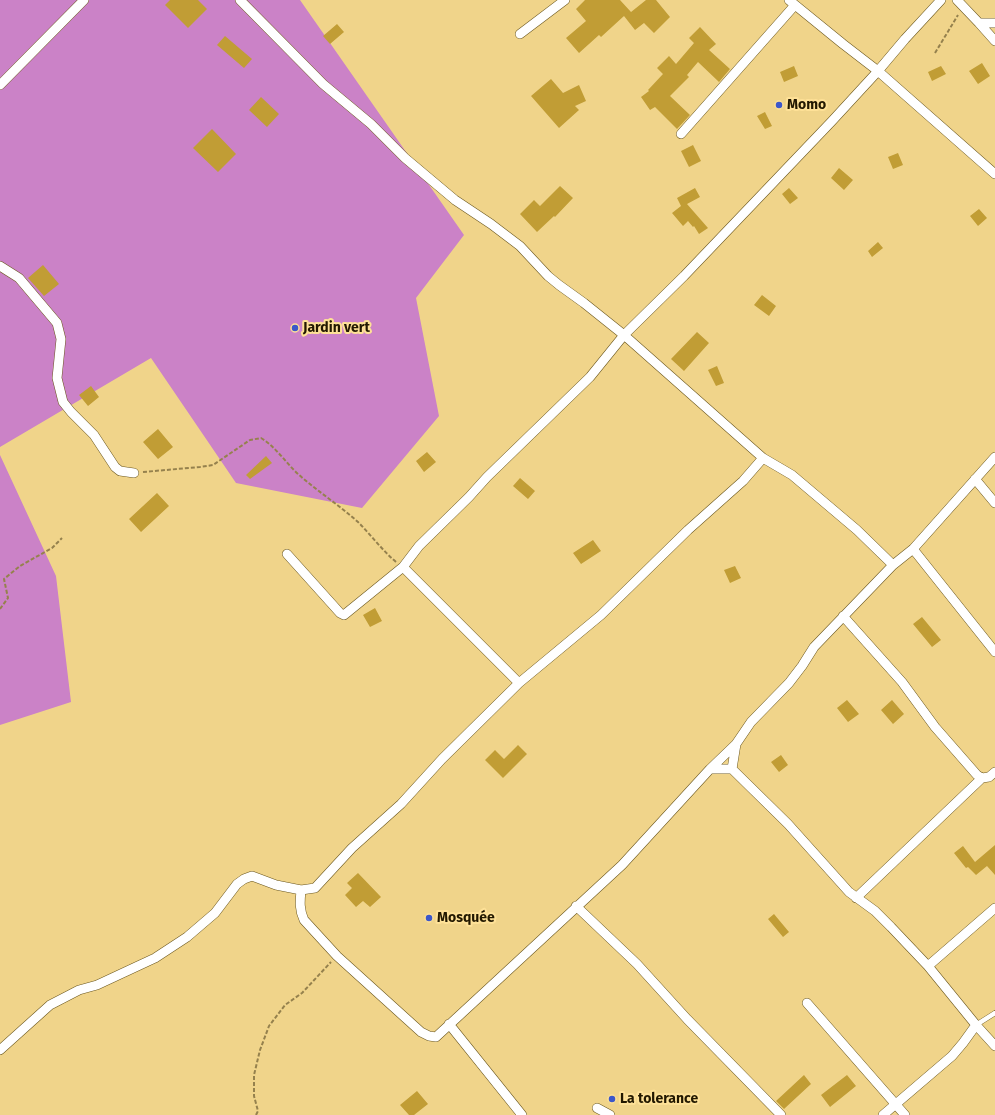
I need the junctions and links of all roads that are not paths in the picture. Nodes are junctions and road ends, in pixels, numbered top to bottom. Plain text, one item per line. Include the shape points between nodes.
1 (84, 0) edge
2 (240, 0) edge
3 (565, 0) edge
4 (941, 0) edge
5 (792, 2) edge
6 (960, 3) edge
7 (979, 23) junction
8 (995, 23) edge
9 (520, 34) dead end
10 (995, 41) edge
11 (878, 71) junction
12 (0, 85) edge
13 (681, 134) dead end
14 (995, 174) edge
15 (0, 266) edge
16 (624, 335) junction
17 (995, 457) edge
18 (763, 458) junction
19 (134, 473) road end
20 (975, 479) junction
21 (995, 503) edge
22 (913, 549) junction
23 (287, 554) dead end
24 (893, 565) junction
25 (403, 567) junction
26 (843, 616) junction
27 (995, 652) edge
28 (519, 683) junction
29 (736, 744) junction
30 (710, 769) junction
31 (732, 769) junction
32 (995, 772) edge
33 (982, 778) junction
34 (301, 890) junction
35 (856, 898) junction
36 (576, 906) junction
37 (995, 908) edge
38 (928, 966) junction
39 (807, 1003) dead end
40 (995, 1013) edge
41 (449, 1024) junction
42 (976, 1025) junction
43 (995, 1046) edge
44 (0, 1050) edge
45 (895, 1104) junction
46 (597, 1108) dead end
47 (522, 1115) edge
48 (610, 1115) edge
49 (782, 1115) edge
50 (883, 1115) edge
51 (905, 1115) edge

1 - 12 street
2 - 16 street via 323,84 371,124 405,158 455,200 520,246 559,285
3 - 9 street
4 - 11 street
5 - 11 street
5 - 13 street
6 - 7 street
7 - 8 street
7 - 10 street
11 - 14 street
11 - 16 street via 705,254
15 - 19 street via 19,278 57,324 61,339 57,378 63,402 94,435 115,467 120,471
16 - 18 street
16 - 25 street via 590,377 419,546
17 - 20 street
18 - 24 street via 792,475 857,530
18 - 28 street via 743,481 688,530 601,615
20 - 21 street
20 - 22 street
22 - 24 street
22 - 27 street
23 - 25 street via 340,614 344,615
24 - 26 street
25 - 28 street
26 - 29 street via 814,647 789,683 751,722
26 - 33 street
28 - 34 street via 315,888
29 - 30 street
29 - 31 street
30 - 31 street
30 - 36 street via 622,865
31 - 35 street via 788,824
32 - 33 street via 989,777
33 - 35 street
34 - 41 street via 300,908 304,920 337,956 421,1032 436,1037
34 - 44 street via 276,885 252,876 244,879 215,913 187,938 155,958 50,1005
35 - 38 street via 891,926
36 - 41 street
36 - 49 street via 637,964 687,1019
37 - 38 street
38 - 42 street
39 - 45 street
40 - 42 lane
41 - 47 street
42 - 43 street
42 - 45 street via 952,1056
45 - 50 street
45 - 51 street
46 - 48 street

